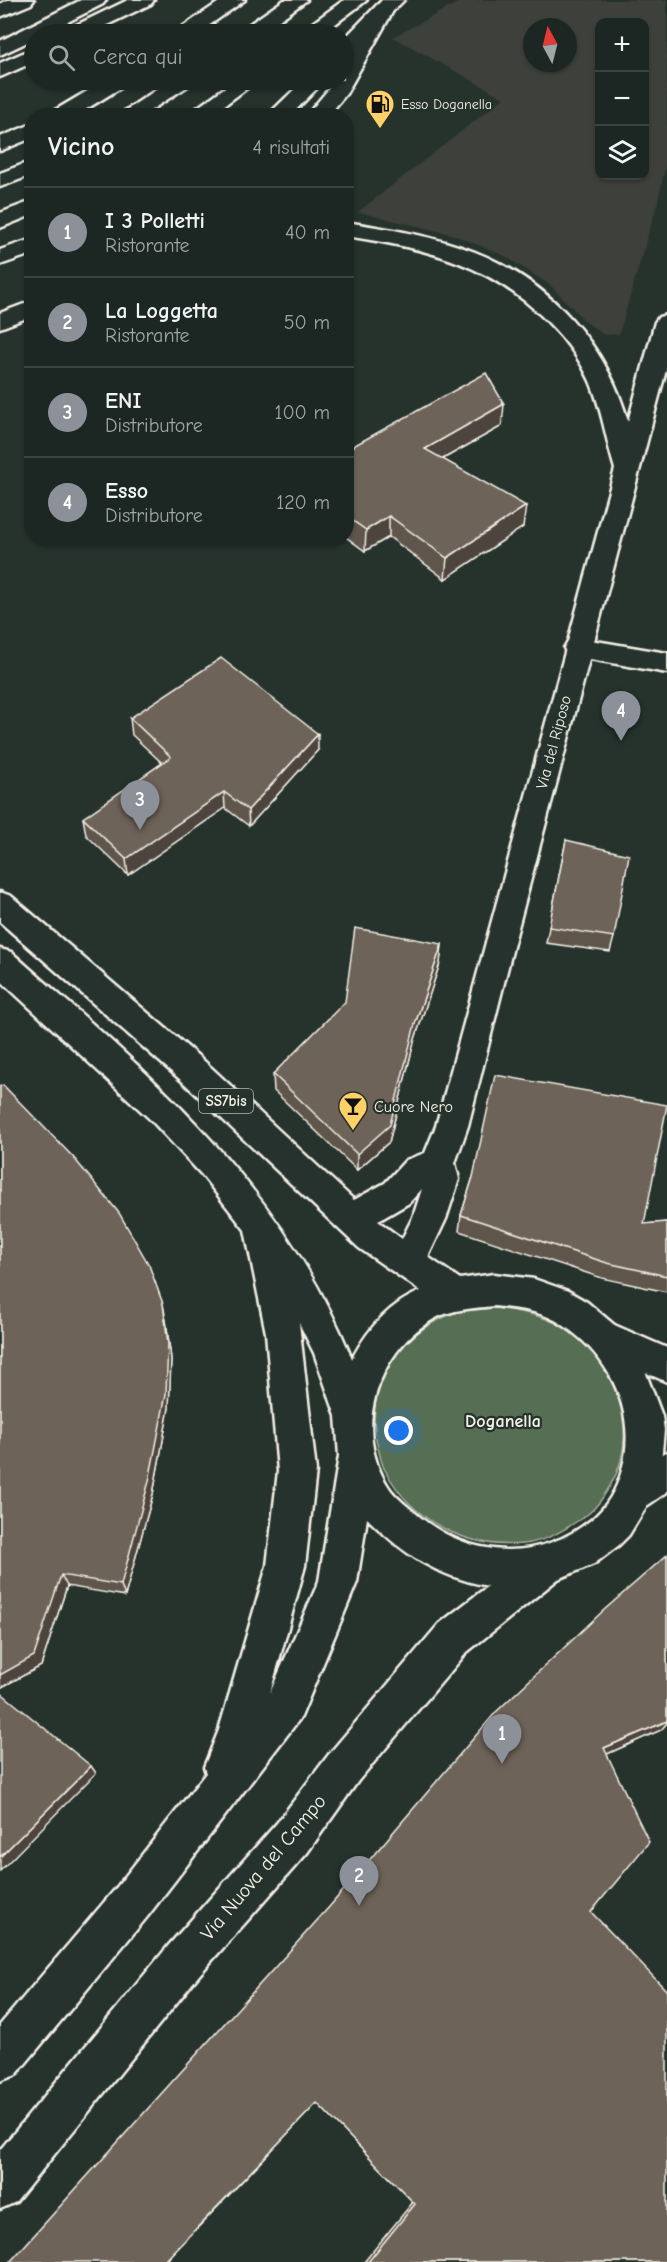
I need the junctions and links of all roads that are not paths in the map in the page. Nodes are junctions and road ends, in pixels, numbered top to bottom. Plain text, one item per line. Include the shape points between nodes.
1 (24, 0) edge
2 (96, 0) edge
3 (144, 0) edge
4 (235, 0) edge
5 (297, 0) edge
6 (357, 0) edge
7 (389, 4) edge
8 (0, 11) edge
9 (49, 24) edge
10 (94, 24) edge
11 (200, 24) edge
12 (262, 24) edge
13 (324, 24) edge
14 (24, 37) edge
15 (354, 40) edge
16 (0, 49) edge
17 (24, 59) edge
18 (354, 63) edge
19 (0, 71) edge
20 (103, 90) edge
21 (168, 90) edge
22 (234, 90) edge
23 (304, 90) edge
24 (338, 90) edge
25 (73, 108) edge
26 (140, 108) edge
27 (208, 108) edge
28 (285, 108) edge
29 (323, 108) edge
30 (24, 134) edge
31 (0, 146) edge
32 (24, 170) edge
33 (0, 181) edge
34 (24, 210) edge
35 (0, 221) edge
36 (354, 230) edge
37 (24, 249) edge
38 (0, 258) edge
39 (24, 311) edge
40 (0, 321) edge
41 (667, 322) edge
42 (627, 469) junction
43 (578, 648) junction
44 (667, 663) edge
45 (0, 904) edge
46 (0, 961) edge
47 (438, 1163) junction
48 (351, 1219) junction
49 (261, 1227) junction
50 (407, 1264) junction
51 (454, 1295) junction
52 (605, 1337) junction
53 (667, 1365) edge
54 (353, 1413) junction
55 (357, 1457) junction
56 (667, 1470) edge
57 (635, 1492) junction
58 (544, 1566) junction
59 (206, 1805) junction
60 (0, 2059) edge
61 (0, 2186) edge

1 - 8 main road
2 - 9 main road
3 - 10 main road
4 - 11 main road
5 - 12 main road
6 - 13 main road
7 - 15 main road
7 - 18 main road
14 - 16 main road
17 - 19 main road
20 - 25 main road
21 - 26 main road
22 - 27 main road
23 - 28 main road
24 - 29 main road
30 - 31 main road
32 - 33 main road
34 - 35 main road
36 - 42 main road via 437,247 484,264 547,308 576,339 596,370 607,395
37 - 38 main road
39 - 40 main road
41 - 42 main road, Via del Riposo
42 - 43 main road, Via del Riposo
43 - 44 main road
43 - 47 main road, Via del Riposo via 452,1126
45 - 48 main road, SS7bis via 193,1071
46 - 49 main road via 166,1115 215,1166
47 - 48 main road via 418,1170 397,1193
47 - 50 main road, Via del Riposo via 442,1179 429,1219
48 - 50 main road, SS7bis
49 - 54 main road via 296,1282 329,1346
49 - 59 main road via 284,1333 297,1471 286,1566 271,1625 239,1732
50 - 51 main road, SS7bis
51 - 52 main road via 494,1290 534,1295 573,1312
51 - 54 main road via 419,1309 386,1336 363,1372
52 - 53 main road
52 - 57 main road via 626,1365 647,1428
54 - 55 main road
55 - 58 main road via 375,1499 407,1533 448,1558 496,1570
55 - 59 main road via 338,1582 287,1703
56 - 57 main road
57 - 58 main road via 608,1530 584,1549
58 - 61 main road, Via Nuova del Campo via 453,1638 344,1767 292,1838 184,1960
59 - 60 main road via 132,1902

